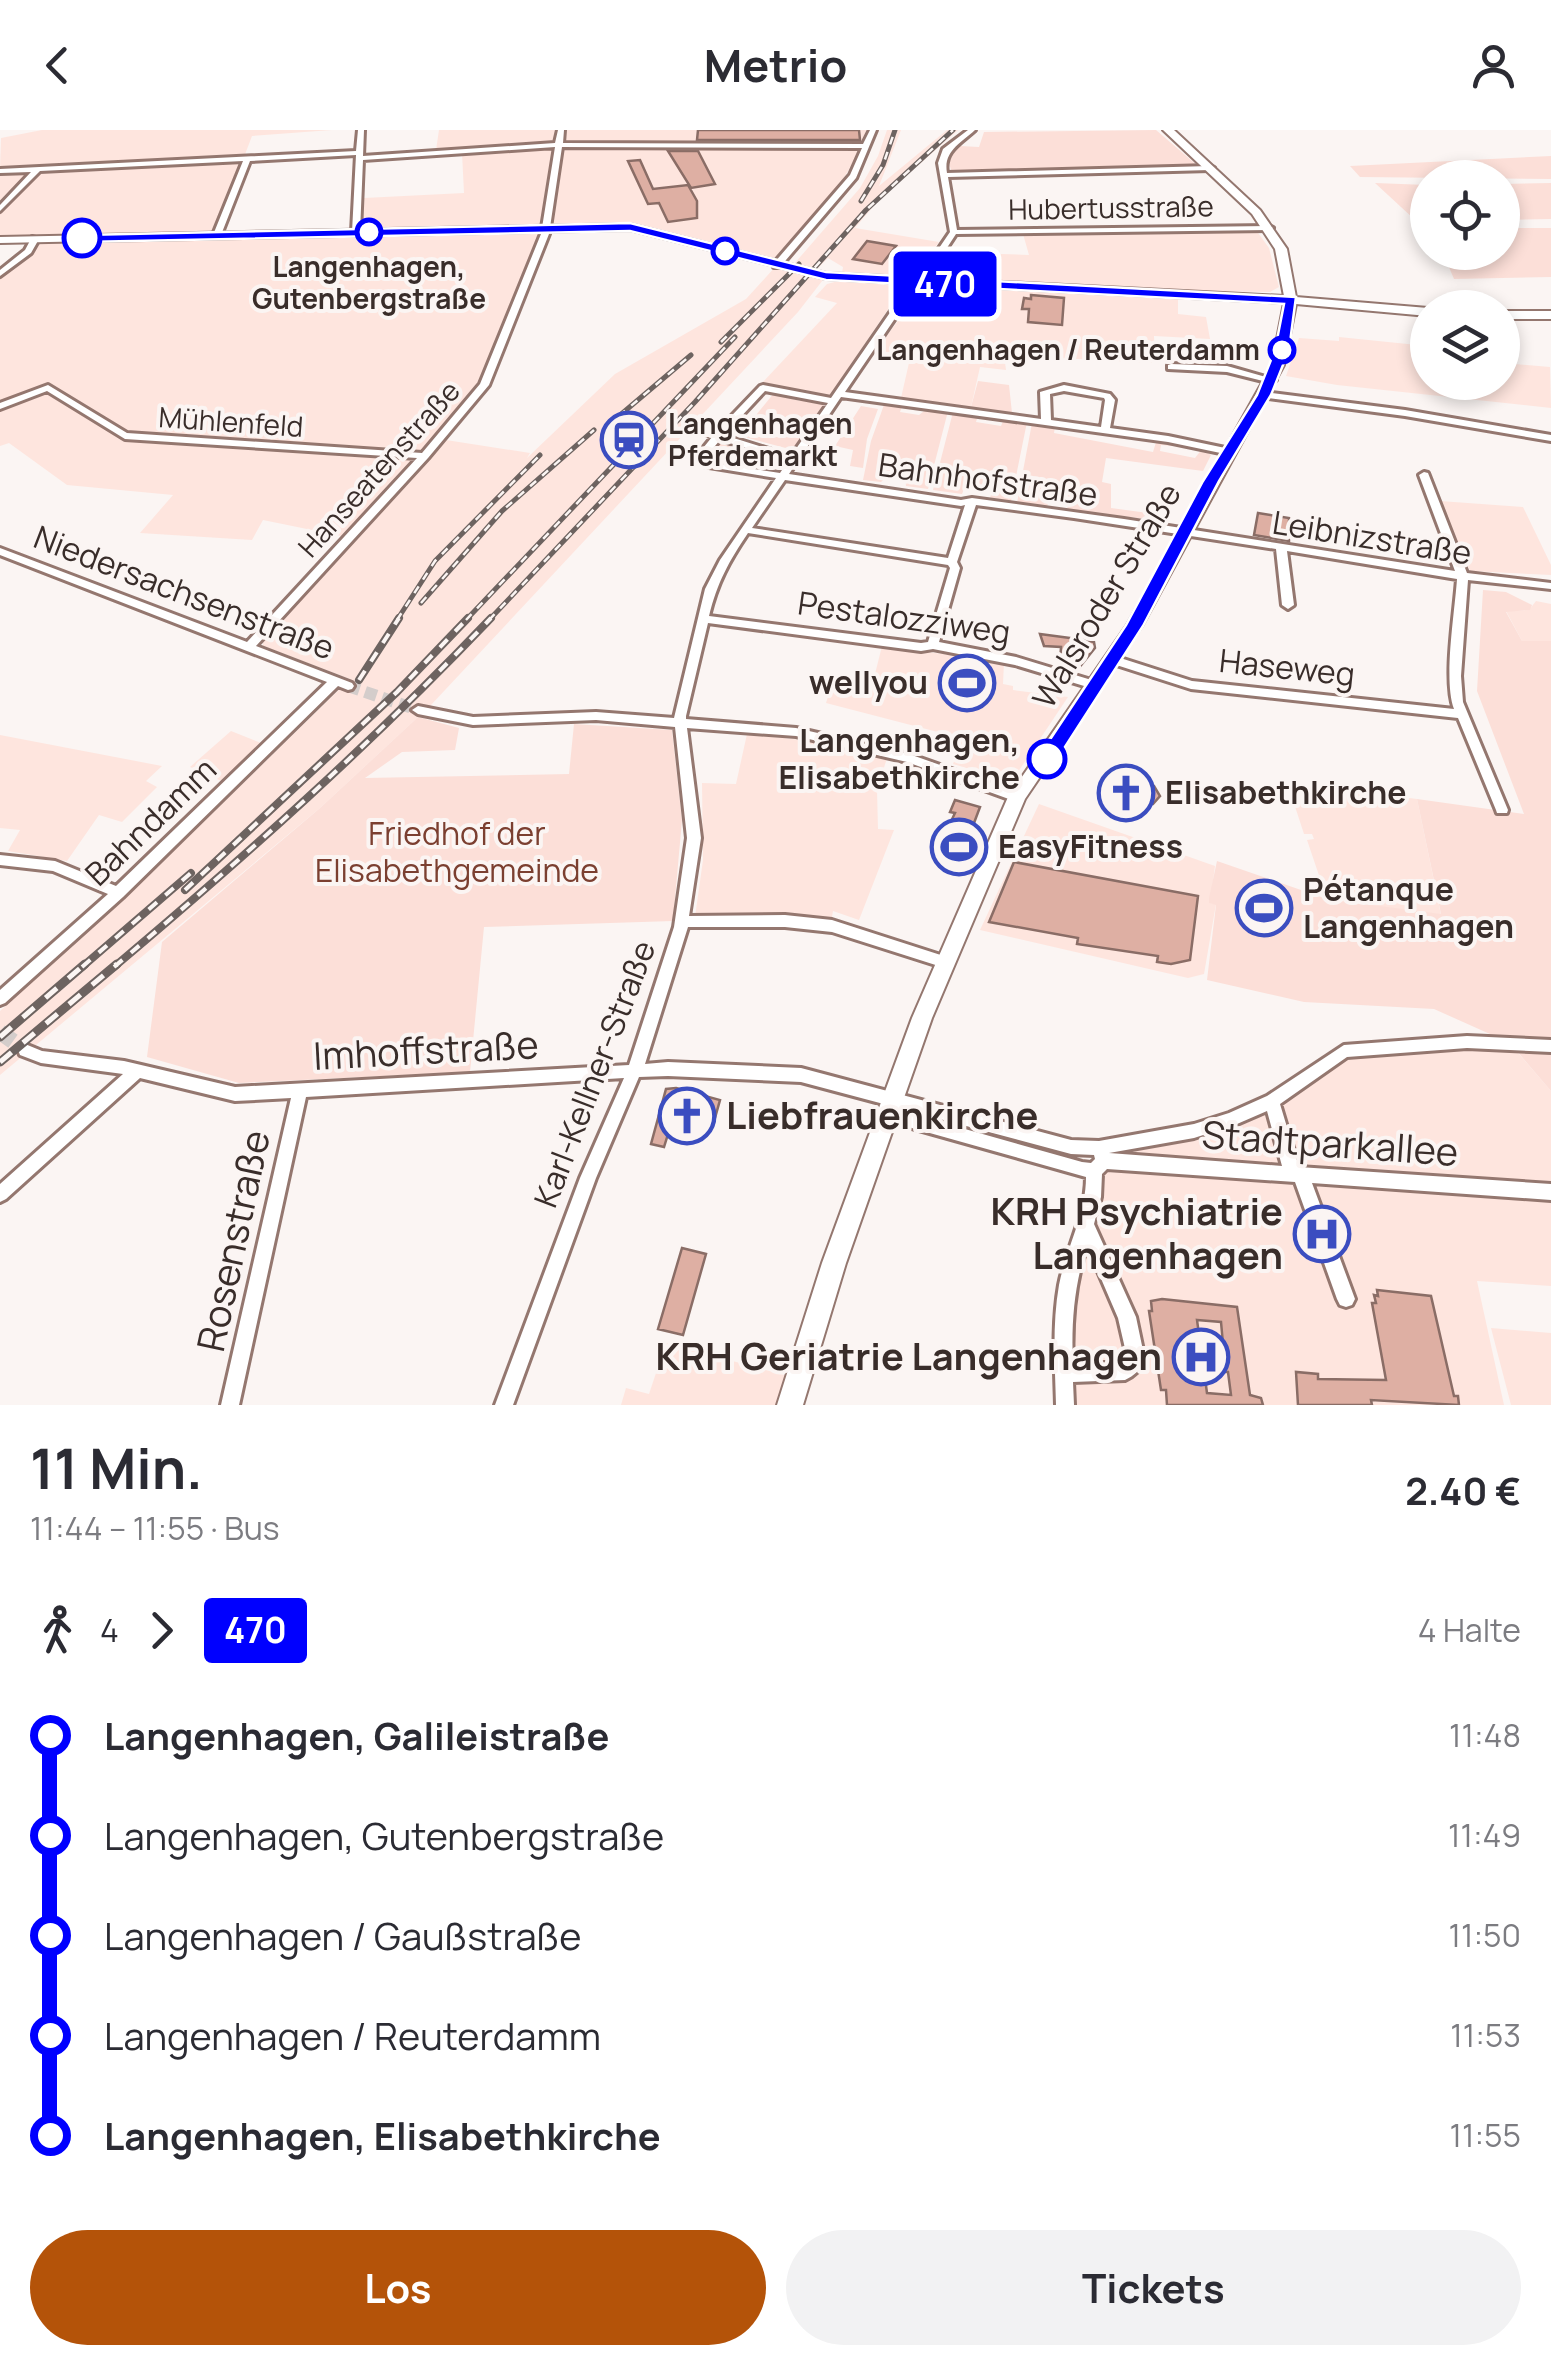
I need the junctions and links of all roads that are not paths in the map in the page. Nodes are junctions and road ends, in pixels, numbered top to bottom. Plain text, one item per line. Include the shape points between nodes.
1 (361, 130) edge
2 (561, 130) edge
3 (873, 130) edge
4 (972, 130) edge
5 (1168, 130) edge
6 (560, 144) junction
7 (866, 146) junction
8 (359, 156) junction
9 (247, 159) junction
10 (1210, 168) junction
11 (38, 169) junction
12 (0, 170) edge
13 (944, 175) junction
14 (0, 209) edge
15 (547, 228) junction
16 (1269, 228) junction
17 (356, 232) junction
18 (954, 232) junction
19 (218, 235) junction
20 (0, 240) edge
21 (35, 240) junction
22 (777, 265) junction
23 (0, 274) edge
24 (918, 282) junction
25 (1291, 300) junction
26 (1410, 310) edge
27 (1520, 315) edge
28 (1551, 315) edge
29 (1170, 367) dead end
30 (1270, 380) junction
31 (1264, 395) junction
32 (837, 398) junction
33 (0, 406) edge
34 (1046, 422) junction
35 (691, 428) dead end
36 (1105, 430) junction
37 (718, 436) junction
38 (1551, 438) edge
39 (1230, 452) junction
40 (424, 456) junction
41 (795, 460) junction
42 (1424, 475) dead end
43 (784, 476) junction
44 (972, 501) junction
45 (747, 530) junction
46 (1186, 531) junction
47 (1281, 548) junction
48 (0, 551) edge
49 (952, 562) junction
50 (1464, 578) junction
51 (1551, 586) edge
52 (1288, 606) dead end
53 (703, 619) junction
54 (933, 645) junction
55 (248, 648) junction
56 (1112, 658) junction
57 (342, 684) joint
58 (1094, 685) junction
59 (418, 710) tunnel mouth
60 (1461, 714) junction
61 (681, 722) junction
62 (1018, 797) junction
63 (1502, 810) dead end
64 (0, 860) edge
65 (118, 893) junction
66 (682, 922) junction
67 (945, 962) junction
68 (0, 999) edge
69 (1551, 1046) edge
70 (25, 1050) tunnel mouth
71 (635, 1070) junction
72 (137, 1071) junction
73 (300, 1091) junction
74 (1272, 1101) junction
75 (890, 1107) junction
76 (1093, 1159) junction
77 (1297, 1175) junction
78 (1551, 1192) edge
79 (0, 1194) edge
80 (1088, 1227) junction
81 (1346, 1299) dead end
82 (1064, 1374) junction
83 (230, 1405) edge
84 (504, 1405) edge
85 (790, 1405) edge
86 (1065, 1405) edge

1 - 8 street
2 - 6 street, Hanseatenstraße
3 - 7 street
4 - 13 street via 942,157
5 - 10 street, Walsroder Straße
6 - 7 street
6 - 8 street
6 - 15 street, Hanseatenstraße
7 - 22 street via 852,176
8 - 9 street
8 - 17 street
9 - 11 street
9 - 19 street
10 - 13 street
10 - 16 street, Walsroder Straße
11 - 12 street
11 - 14 street
13 - 18 street
15 - 17 street
15 - 22 street via 643,229
15 - 40 street, Hanseatenstraße via 484,385
16 - 18 street, Hubertusstraße
16 - 25 street, Walsroder Straße via 1281,248
17 - 19 street
18 - 24 street, Karl-Kellner-Straße
19 - 21 street
20 - 21 street
21 - 23 street
22 - 24 street
24 - 25 street
24 - 32 street, Karl-Kellner-Straße
25 - 26 street
25 - 30 street, Walsroder Straße
27 - 28 street
29 - 30 street
30 - 31 street, Walsroder Straße
31 - 38 street
31 - 39 street, Walsroder Straße
32 - 34 street
32 - 37 street via 764,388
32 - 41 street, Karl-Kellner-Straße
33 - 40 street, Mühlenfeld via 48,388 125,436
34 - 36 street
34 - 36 street via 1044,392 1064,388 1107,396
35 - 37 street
36 - 39 street
37 - 41 street
37 - 43 street, Bahnhofstraße via 700,461
39 - 46 street, Walsroder Straße
40 - 55 street, Hanseatenstraße
41 - 43 street, Karl-Kellner-Straße
42 - 50 street
43 - 44 street, Bahnhofstraße
43 - 45 street, Karl-Kellner-Straße
44 - 46 street, Bahnhofstraße
44 - 49 street
45 - 49 street
45 - 53 street, Karl-Kellner-Straße via 717,574
46 - 47 street, Leibnizstraße
46 - 56 street, Walsroder Straße
47 - 50 street, Leibnizstraße
47 - 52 street
48 - 55 street, Niedersachsenstraße
49 - 54 street
50 - 51 street, Leibnizstraße
50 - 60 street via 1455,684
53 - 54 street, Pestalozziweg
53 - 61 street, Karl-Kellner-Straße
54 - 58 street, Pestalozziweg
55 - 57 street, Niedersachsenstraße
56 - 58 street, Walsroder Straße
56 - 60 street, Haseweg via 1191,685
57 - 65 street, Bahndamm
58 - 62 street, Walsroder Straße
59 - 61 street via 473,721 596,716
60 - 63 street
61 - 62 street via 858,744
61 - 66 street, Karl-Kellner-Straße via 694,838
62 - 67 street, Walsroder Straße
64 - 65 street via 72,871
65 - 68 street, Bahndamm
66 - 67 street via 832,926
66 - 71 street, Karl-Kellner-Straße
67 - 75 street, Walsroder Straße
69 - 74 street via 1467,1042 1344,1051
70 - 72 street, Imhoffstraße
71 - 73 street, Imhoffstraße
71 - 75 street, Imhoffstraße via 800,1075
71 - 84 street, Karl-Kellner-Straße
72 - 73 street, Imhoffstraße via 225,1094
72 - 79 street
73 - 83 street, Rosenstraße
74 - 76 street
74 - 77 street
75 - 76 street, Stadtparkallee
75 - 76 street, Stadtparkallee via 1071,1147
75 - 85 street, Walsroder Straße
76 - 77 street, Stadtparkallee
76 - 80 street
77 - 78 street, Stadtparkallee
77 - 81 street
80 - 82 street via 1070,1272
80 - 82 street via 1127,1317 1136,1360 1125,1371
82 - 86 street

